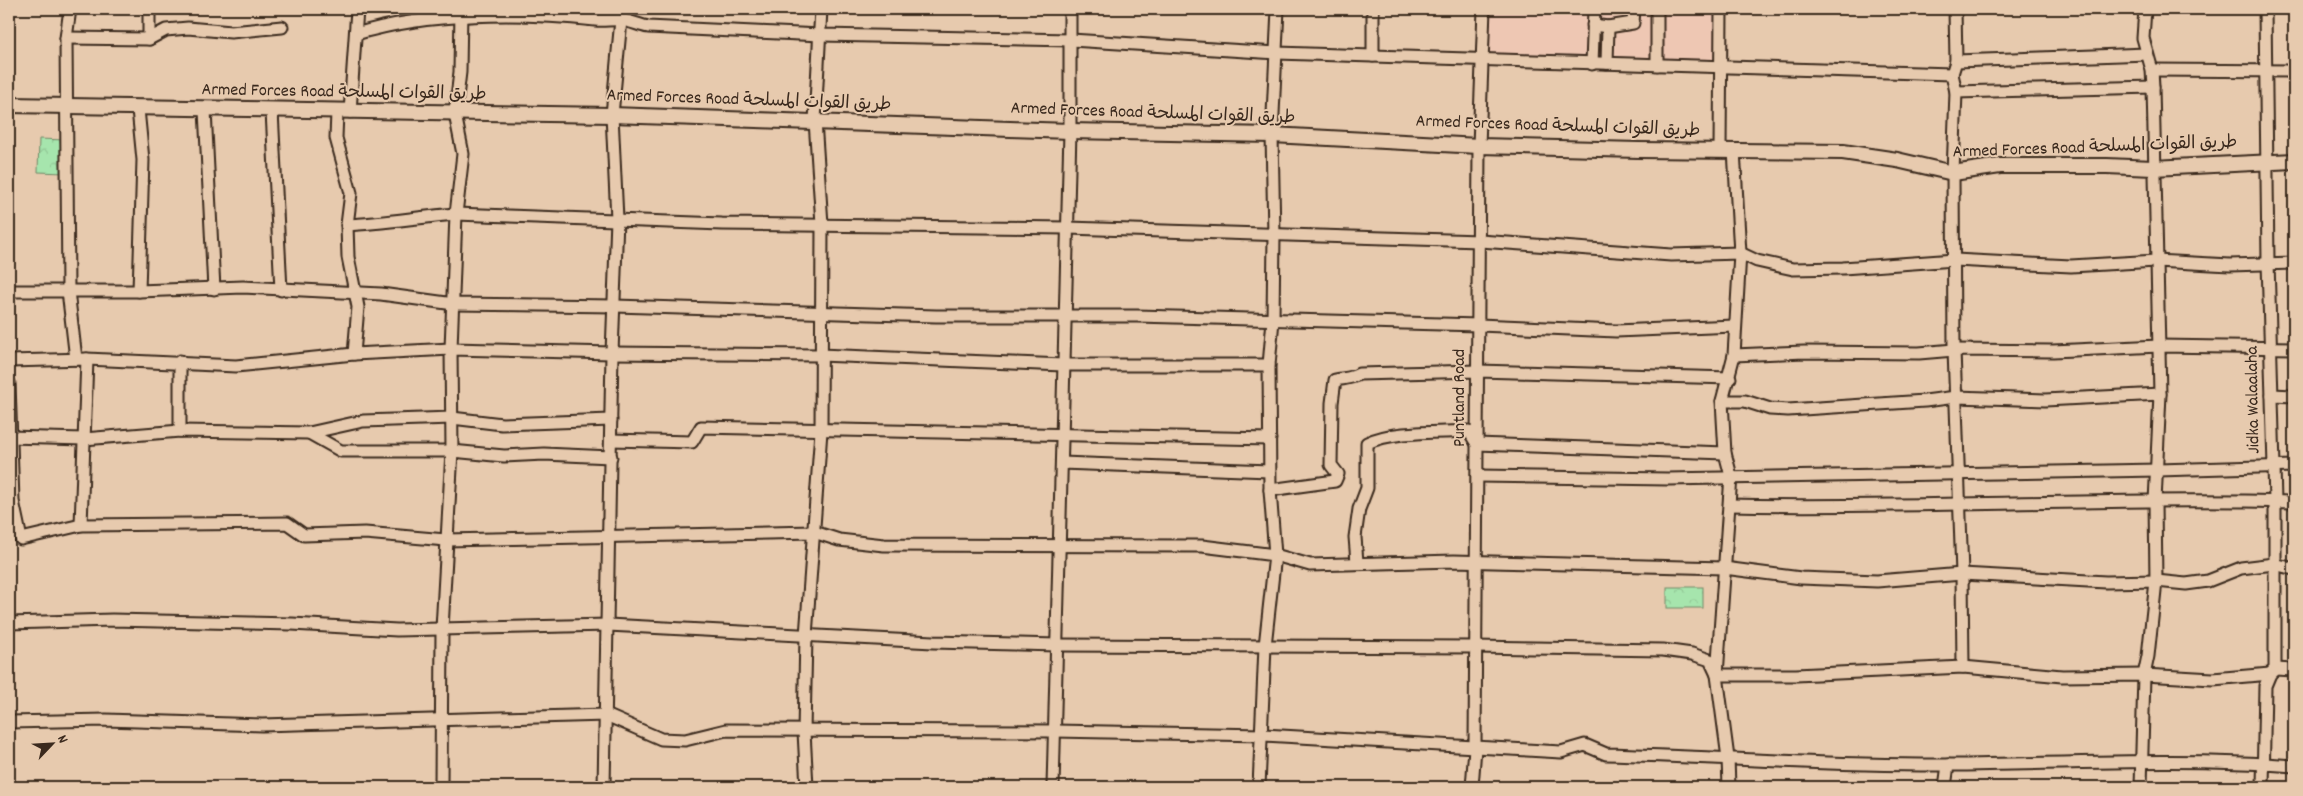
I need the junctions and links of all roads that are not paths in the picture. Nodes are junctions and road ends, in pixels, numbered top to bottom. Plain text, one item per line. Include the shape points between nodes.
1 (70, 9) edge
2 (149, 9) edge
3 (357, 9) edge
4 (821, 9) edge
5 (1070, 9) edge
6 (1278, 9) edge
7 (1373, 9) edge
8 (1484, 9) edge
9 (1594, 9) edge
10 (1634, 9) edge
11 (1657, 9) edge
12 (1721, 9) edge
13 (1955, 9) edge
14 (2145, 9) edge
15 (2265, 9) edge
16 (462, 13) edge
17 (622, 14) edge
18 (1593, 25) junction
19 (282, 27) dead end
20 (1608, 27) junction
21 (356, 34) junction
22 (821, 35) junction
23 (66, 38) junction
24 (149, 39) junction
25 (1070, 40) junction
26 (1277, 53) junction
27 (2146, 54) junction
28 (1373, 56) junction
29 (1482, 60) junction
30 (1956, 60) junction
31 (1607, 63) junction
32 (1592, 64) junction
33 (1657, 65) junction
34 (1721, 66) junction
35 (2152, 70) junction
36 (2294, 71) edge
37 (2265, 72) junction
38 (1952, 74) junction
39 (2153, 87) junction
40 (1956, 92) junction
41 (9, 106) edge
42 (68, 108) junction
43 (138, 109) junction
44 (205, 110) junction
45 (272, 111) junction
46 (344, 112) junction
47 (455, 114) junction
48 (612, 115) junction
49 (815, 121) junction
50 (1070, 131) junction
51 (1272, 135) junction
52 (1480, 146) junction
53 (1727, 150) junction
54 (2266, 161) junction
55 (2294, 161) edge
56 (2154, 168) junction
57 (1953, 173) junction
58 (456, 214) junction
59 (617, 219) junction
60 (822, 224) junction
61 (347, 225) junction
62 (1068, 228) junction
63 (1274, 235) junction
64 (1480, 241) junction
65 (1740, 254) junction
66 (1955, 260) junction
67 (2156, 261) junction
68 (2268, 262) junction
69 (2294, 262) edge
70 (214, 289) junction
71 (281, 290) junction
72 (9, 291) edge
73 (68, 291) junction
74 (138, 291) junction
75 (355, 293) junction
76 (454, 304) junction
77 (615, 306) junction
78 (822, 312) junction
79 (1066, 315) junction
80 (1273, 320) junction
81 (1478, 325) junction
82 (1734, 326) junction
83 (2158, 346) junction
84 (2270, 346) junction
85 (2294, 348) edge
86 (451, 349) junction
87 (1954, 350) junction
88 (612, 353) junction
89 (354, 354) junction
90 (820, 355) junction
91 (1734, 355) junction
92 (81, 359) junction
93 (9, 361) edge
94 (180, 362) junction
95 (1063, 365) junction
96 (1269, 365) junction
97 (1478, 371) junction
98 (1730, 378) junction
99 (9, 383) edge
100 (2160, 394) junction
101 (2272, 396) junction
102 (2294, 396) edge
103 (1956, 397) junction
104 (1722, 401) junction
105 (452, 418) junction
106 (611, 420) junction
107 (180, 431) junction
108 (821, 431) junction
109 (309, 433) junction
110 (1062, 434) junction
111 (10, 437) edge
112 (84, 439) junction
113 (1270, 439) junction
114 (611, 440) junction
115 (1477, 444) junction
116 (452, 451) junction
117 (1725, 453) junction
118 (611, 457) junction
119 (1062, 463) junction
120 (2274, 466) junction
121 (2294, 466) edge
122 (2158, 470) junction
123 (1269, 471) junction
124 (1957, 473) junction
125 (1478, 476) junction
126 (1731, 476) junction
127 (1270, 490) junction
128 (11, 501) edge
129 (2275, 501) junction
130 (2155, 502) junction
131 (2294, 502) edge
132 (1959, 504) junction
133 (1730, 505) junction
134 (81, 525) junction
135 (814, 532) junction
136 (610, 535) junction
137 (21, 539) junction
138 (9, 540) edge
139 (446, 540) junction
140 (1060, 547) junction
141 (1275, 555) junction
142 (1476, 561) junction
143 (1357, 562) junction
144 (2274, 564) junction
145 (1724, 568) junction
146 (2294, 569) edge
147 (1962, 574) junction
148 (2156, 581) junction
149 (9, 623) edge
150 (608, 625) junction
151 (442, 628) junction
152 (806, 636) junction
153 (1057, 645) junction
154 (1265, 646) junction
155 (1476, 647) junction
156 (1963, 666) junction
157 (2294, 670) edge
158 (2272, 672) junction
159 (2144, 674) junction
160 (1717, 675) junction
161 (606, 715) junction
162 (442, 720) junction
163 (9, 722) edge
164 (1056, 731) junction
165 (804, 732) junction
166 (1263, 735) junction
167 (1474, 748) junction
168 (1728, 758) junction
169 (2142, 760) junction
170 (2262, 763) junction
171 (1948, 765) junction
172 (2294, 766) edge
173 (441, 787) edge
174 (604, 787) edge
175 (806, 787) edge
176 (1053, 787) edge
177 (1259, 787) edge
178 (1472, 787) edge
179 (1729, 787) edge
180 (1945, 787) edge
181 (2141, 787) edge
182 (2263, 787) edge

1 - 23 street
2 - 24 street
3 - 21 street
4 - 22 street
5 - 25 street
6 - 26 street
7 - 28 street
8 - 29 street, Puntland Road
9 - 18 street
10 - 20 street via 1633,23
11 - 33 street
12 - 34 street
13 - 30 street
14 - 27 street via 2142,29
15 - 37 street, Jidka Walaalaha
16 - 17 street via 605,21
16 - 21 street via 402,22
16 - 47 street
17 - 22 street via 648,27
17 - 48 street
18 - 20 street
18 - 32 street
19 - 24 street via 231,32 188,28 166,30
20 - 31 street
21 - 46 street
22 - 25 street
22 - 49 street
23 - 24 street
23 - 42 street
25 - 26 street
25 - 50 street
26 - 28 street
26 - 51 street
27 - 30 street
27 - 35 street
28 - 29 street
29 - 32 street
29 - 52 street, Puntland Road
30 - 38 street
31 - 32 street
31 - 33 street
33 - 34 street
34 - 38 street
34 - 53 street
35 - 37 street
35 - 39 street
36 - 37 street
37 - 54 street, Jidka Walaalaha
38 - 40 street
39 - 40 street
39 - 56 street
40 - 57 street
41 - 42 street, Armed Forces Road طريق القوات المسلحة
42 - 43 street, Armed Forces Road طريق القوات المسلحة
42 - 73 street
43 - 44 street, Armed Forces Road طريق القوات المسلحة
43 - 74 street via 143,160
44 - 45 street, Armed Forces Road طريق القوات المسلحة
44 - 70 street
45 - 46 street, Armed Forces Road طريق القوات المسلحة
45 - 71 street
46 - 47 street, Armed Forces Road طريق القوات المسلحة
46 - 61 street via 336,138 351,193
47 - 48 street, Armed Forces Road طريق القوات المسلحة
47 - 58 street via 462,154
48 - 49 street, Armed Forces Road طريق القوات المسلحة
48 - 59 street
49 - 50 street, Armed Forces Road طريق القوات المسلحة
49 - 60 street
50 - 51 street, Armed Forces Road طريق القوات المسلحة
50 - 62 street
51 - 52 street, Armed Forces Road طريق القوات المسلحة
51 - 63 street
52 - 53 street, Armed Forces Road طريق القوات المسلحة
52 - 64 street, Puntland Road
53 - 57 street, Armed Forces Road طريق القوات المسلحة via 1843,152
53 - 65 street
54 - 55 street, Armed Forces Road طريق القوات المسلحة
54 - 56 street, Armed Forces Road طريق القوات المسلحة
54 - 68 street, Jidka Walaalaha
56 - 57 street, Armed Forces Road طريق القوات المسلحة via 2000,166
56 - 67 street
57 - 66 street
58 - 59 street
58 - 61 street via 382,224
58 - 76 street
59 - 60 street
59 - 77 street
60 - 62 street
60 - 78 street
61 - 75 street via 348,257
62 - 63 street
62 - 79 street
63 - 64 street
63 - 80 street
64 - 65 street via 1671,255
64 - 81 street, Puntland Road
65 - 66 street via 1793,269
65 - 82 street
66 - 67 street via 2071,266
66 - 87 street
67 - 68 street via 2230,265
67 - 83 street
68 - 69 street
68 - 84 street, Jidka Walaalaha
70 - 71 street
70 - 74 street
71 - 75 street
72 - 73 street
73 - 74 street
73 - 92 street
75 - 76 street
75 - 89 street via 358,307
76 - 77 street
76 - 86 street
77 - 78 street
77 - 88 street
78 - 79 street via 936,316
78 - 90 street
79 - 80 street
79 - 95 street
80 - 81 street
80 - 96 street
81 - 82 street via 1616,331
81 - 97 street, Puntland Road
82 - 91 street
83 - 84 street
83 - 87 street via 2053,351
83 - 100 street
84 - 85 street
84 - 101 street, Jidka Walaalaha
86 - 88 street
86 - 89 street
86 - 105 street
87 - 91 street
87 - 103 street
88 - 90 street
88 - 106 street
89 - 94 street via 236,366
90 - 95 street
90 - 108 street
91 - 98 street
92 - 93 street
92 - 94 street
92 - 112 street
94 - 107 street
95 - 96 street
95 - 110 street
96 - 113 street
97 - 98 street
97 - 115 street, Puntland Road
97 - 127 street via 1359,374 1352,379 1335,380 1331,466 1338,474 1335,481
98 - 104 street
99 - 111 street
100 - 103 street via 2045,400
100 - 122 street
101 - 102 street
101 - 120 street, Jidka Walaalaha
103 - 104 street via 1925,402 1788,410 1770,409 1745,401
103 - 124 street
104 - 117 street
105 - 106 street via 502,424
105 - 109 street via 363,421
105 - 116 street
106 - 114 street
107 - 109 street
107 - 112 street
108 - 110 street
108 - 114 street via 701,427 692,442
108 - 135 street
109 - 116 street via 341,451
110 - 113 street
110 - 119 street
111 - 112 street
111 - 128 street
112 - 134 street
113 - 123 street
114 - 118 street
115 - 117 street
115 - 125 street, Puntland Road
115 - 143 street via 1469,431 1400,436 1367,443 1367,488 1359,509 1355,537
116 - 118 street via 504,456
116 - 139 street
117 - 126 street
118 - 136 street
119 - 123 street
119 - 140 street
120 - 121 street
120 - 122 street
120 - 129 street, Jidka Walaalaha
122 - 124 street
122 - 130 street
123 - 127 street
124 - 126 street
124 - 132 street
125 - 126 street
125 - 142 street, Puntland Road
126 - 133 street
127 - 141 street
128 - 137 street
129 - 130 street
129 - 131 street
129 - 144 street, Jidka Walaalaha
130 - 132 street
130 - 148 street
132 - 133 street
132 - 147 street
133 - 145 street
134 - 137 street
134 - 139 street via 287,523 304,535 365,533
135 - 136 street
135 - 140 street via 839,540 884,545
135 - 152 street
136 - 139 street
136 - 150 street
137 - 138 street
139 - 151 street
140 - 141 street via 1202,546
140 - 153 street
141 - 143 street via 1310,564
141 - 154 street
142 - 143 street
142 - 145 street
142 - 155 street, Puntland Road
144 - 146 street
144 - 148 street via 2241,568 2208,581 2186,584
144 - 158 street, Jidka Walaalaha
145 - 147 street via 1801,578 1858,581
145 - 160 street
147 - 148 street via 2106,582
147 - 156 street
148 - 159 street
149 - 151 street via 112,620 397,630
150 - 151 street
150 - 152 street
150 - 161 street
151 - 162 street
152 - 153 street
152 - 165 street
153 - 154 street
153 - 164 street
154 - 155 street
154 - 166 street
155 - 160 street via 1692,654 1710,660
155 - 167 street, Puntland Road
156 - 159 street via 2062,676
156 - 160 street via 1796,675
157 - 158 street
158 - 159 street via 2213,679
158 - 170 street, Jidka Walaalaha via 2265,686
159 - 169 street
160 - 168 street
161 - 162 street
161 - 165 street via 662,739 685,740 726,730
161 - 174 street
162 - 163 street via 262,725 106,720
162 - 173 street
164 - 165 street
164 - 166 street
164 - 176 street
165 - 175 street
166 - 167 street
166 - 177 street
167 - 168 street via 1561,752 1585,745 1606,754
167 - 178 street, Puntland Road
168 - 171 street
168 - 179 street
169 - 170 street
169 - 171 street
169 - 181 street
170 - 172 street
170 - 182 street, Jidka Walaalaha
171 - 180 street

